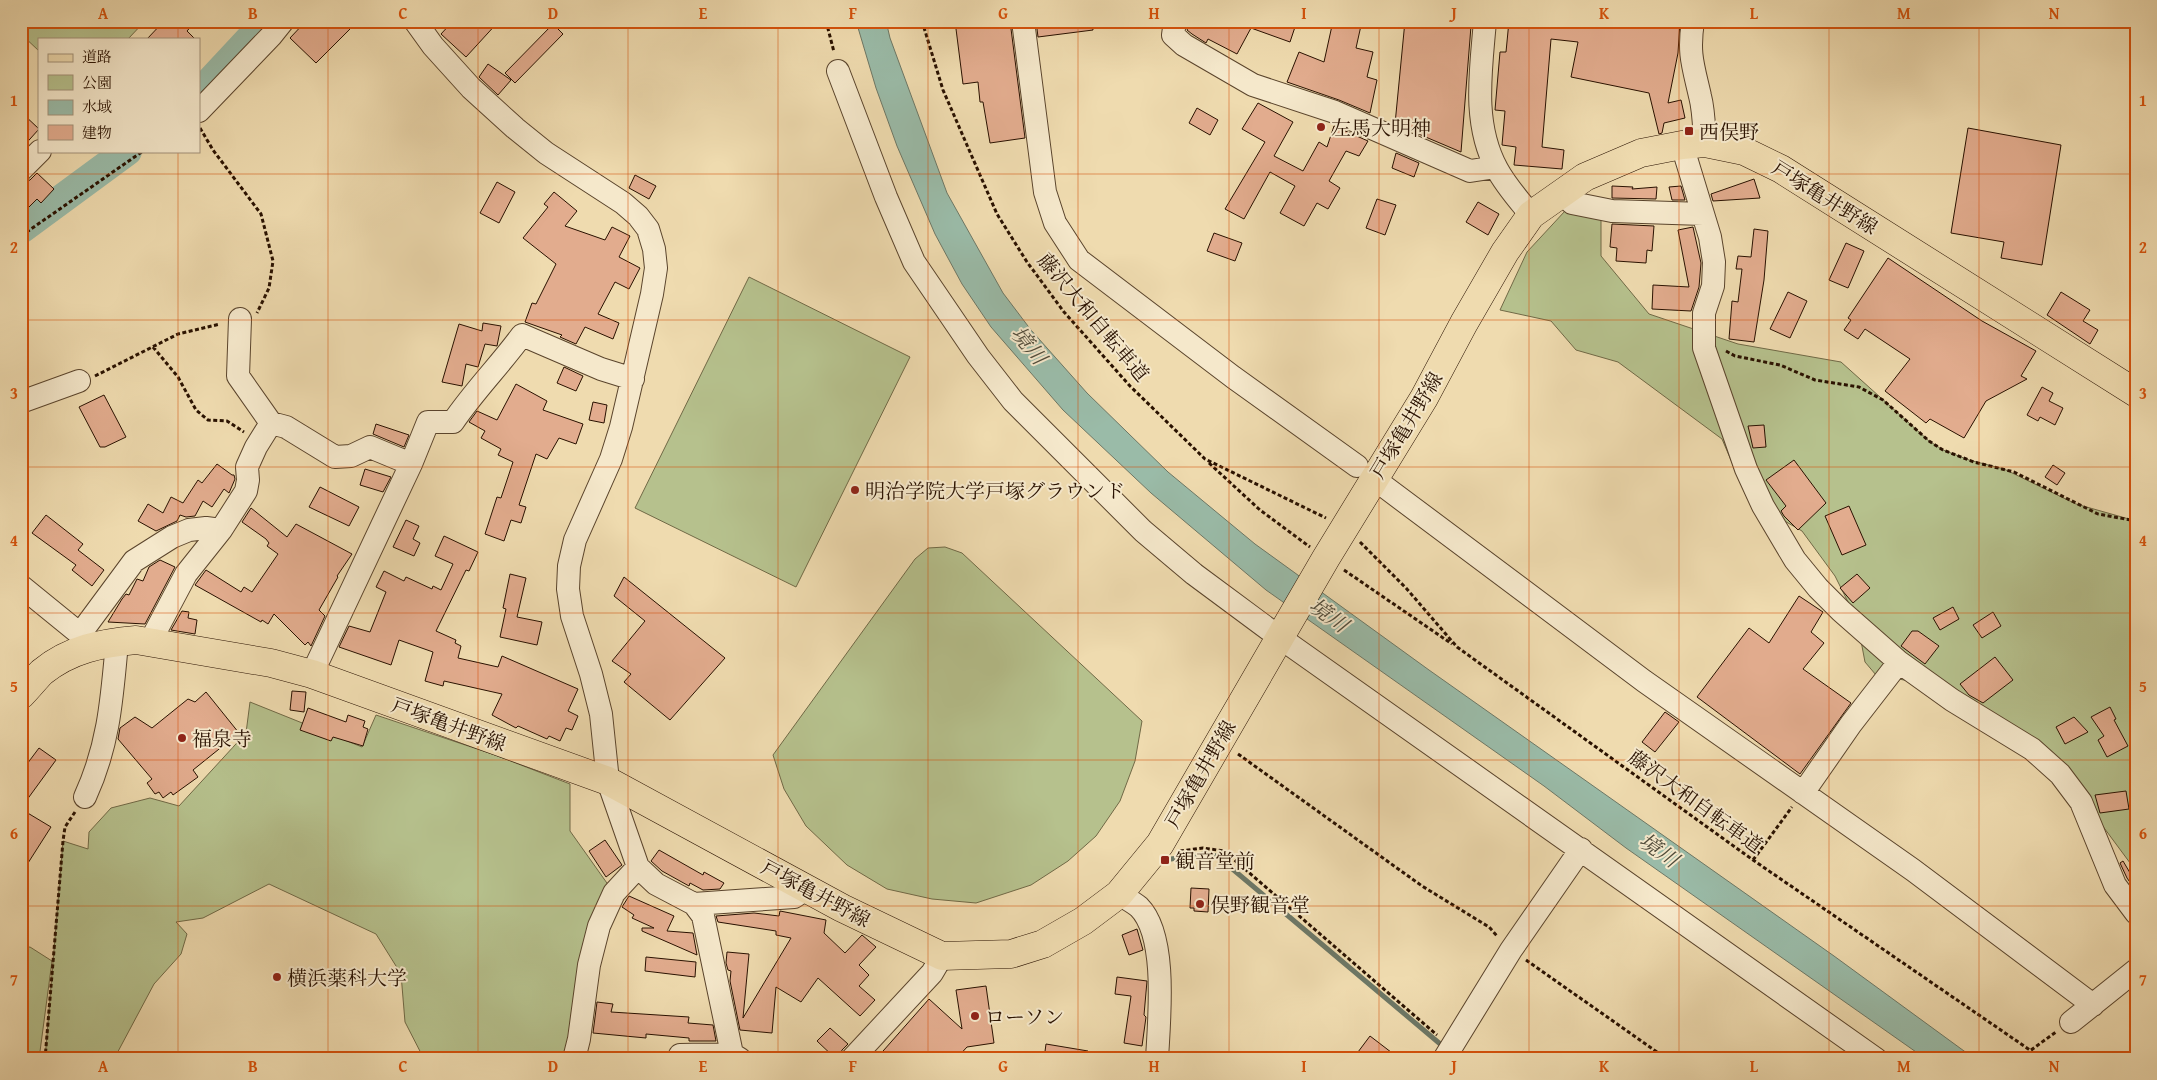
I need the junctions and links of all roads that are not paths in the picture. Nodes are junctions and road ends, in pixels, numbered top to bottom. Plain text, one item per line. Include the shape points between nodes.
1 (283, 21) edge
2 (415, 21) edge
3 (1023, 21) edge
4 (1175, 21) edge
5 (1485, 21) edge
6 (1693, 21) edge
7 (838, 71) road end
8 (200, 109) edge
9 (1694, 144) junction
10 (1496, 168) junction
11 (1561, 192) junction
12 (1703, 214) junction
13 (1531, 215) junction
14 (240, 319) road end
15 (633, 379) junction
16 (79, 381) road end
17 (2136, 393) edge
18 (21, 402) edge
19 (271, 423) junction
20 (411, 464) junction
21 (1357, 466) dead end
22 (1385, 488) dead end
23 (221, 530) junction
24 (21, 586) edge
25 (1281, 634) junction
26 (97, 641) junction
27 (150, 642) junction
28 (1899, 662) junction
29 (312, 674) junction
30 (21, 695) edge
31 (608, 781) junction
32 (1803, 793) junction
33 (85, 797) road end
34 (1581, 849) junction
35 (638, 867) junction
36 (806, 889) junction
37 (1119, 894) junction
38 (694, 904) junction
39 (2136, 914) edge
40 (942, 956) junction
41 (2136, 970) edge
42 (2093, 1005) junction
43 (2071, 1022) road end
44 (1448, 1051) edge
45 (680, 1055) dead end
46 (736, 1056) edge
47 (574, 1059) edge
48 (852, 1059) edge
49 (1157, 1059) edge
50 (1876, 1059) edge

1 - 8 street
2 - 15 street via 471,88 515,128 546,153 624,203 648,229 656,268
3 - 21 street via 1045,192 1055,223 1079,260
4 - 10 street via 1172,35 1184,45 1253,85 1335,112 1470,171
5 - 10 street via 1480,100 1482,123
6 - 9 street via 1691,56 1701,96
7 - 25 street via 914,262 978,356 1019,407 1143,531 1194,574
9 - 11 main road, 戸塚亀井野線 via 1640,153 1585,177
9 - 12 street
9 - 17 main road, 戸塚亀井野線 via 1744,151 1782,169
10 - 13 street
11 - 12 street via 1572,203 1612,211
11 - 13 main road, 戸塚亀井野線
12 - 28 street via 1714,262 1713,286 1704,313 1704,348 1749,477 1762,506 1818,588
13 - 25 main road, 戸塚亀井野線 via 1505,252 1424,398
14 - 19 street via 238,376
15 - 20 street via 522,335 470,396 453,422 428,422
15 - 31 street via 611,459 575,540 569,566 572,616 601,714
16 - 18 street
19 - 20 street via 286,427 335,457 351,456 370,447
19 - 23 street via 247,467 246,491
20 - 29 street
22 - 32 street
23 - 26 street via 189,530 134,561
23 - 27 street via 186,574
24 - 26 street
25 - 34 street
25 - 37 main road, 戸塚亀井野線 via 1160,844
26 - 27 main road, 戸塚亀井野線
26 - 30 main road, 戸塚亀井野線 via 42,672
26 - 33 street via 108,731 97,771
27 - 29 main road, 戸塚亀井野線 via 271,663
28 - 32 street
28 - 39 street via 1952,700 2032,749 2060,774 2081,802 2115,884
29 - 31 main road, 戸塚亀井野線
31 - 35 street
31 - 36 main road, 戸塚亀井野線
32 - 42 street via 1921,876
34 - 44 street via 1511,950
34 - 50 street
35 - 38 street via 656,884
35 - 47 street via 614,893 599,926 589,965
36 - 38 street via 794,897
36 - 40 main road, 戸塚亀井野線
37 - 40 main road, 戸塚亀井野線 via 1083,921 1043,944 1012,954
37 - 49 street via 1147,918 1157,945
38 - 46 street via 704,916
40 - 48 street via 932,973
41 - 42 street
42 - 43 street
45 - 46 street

